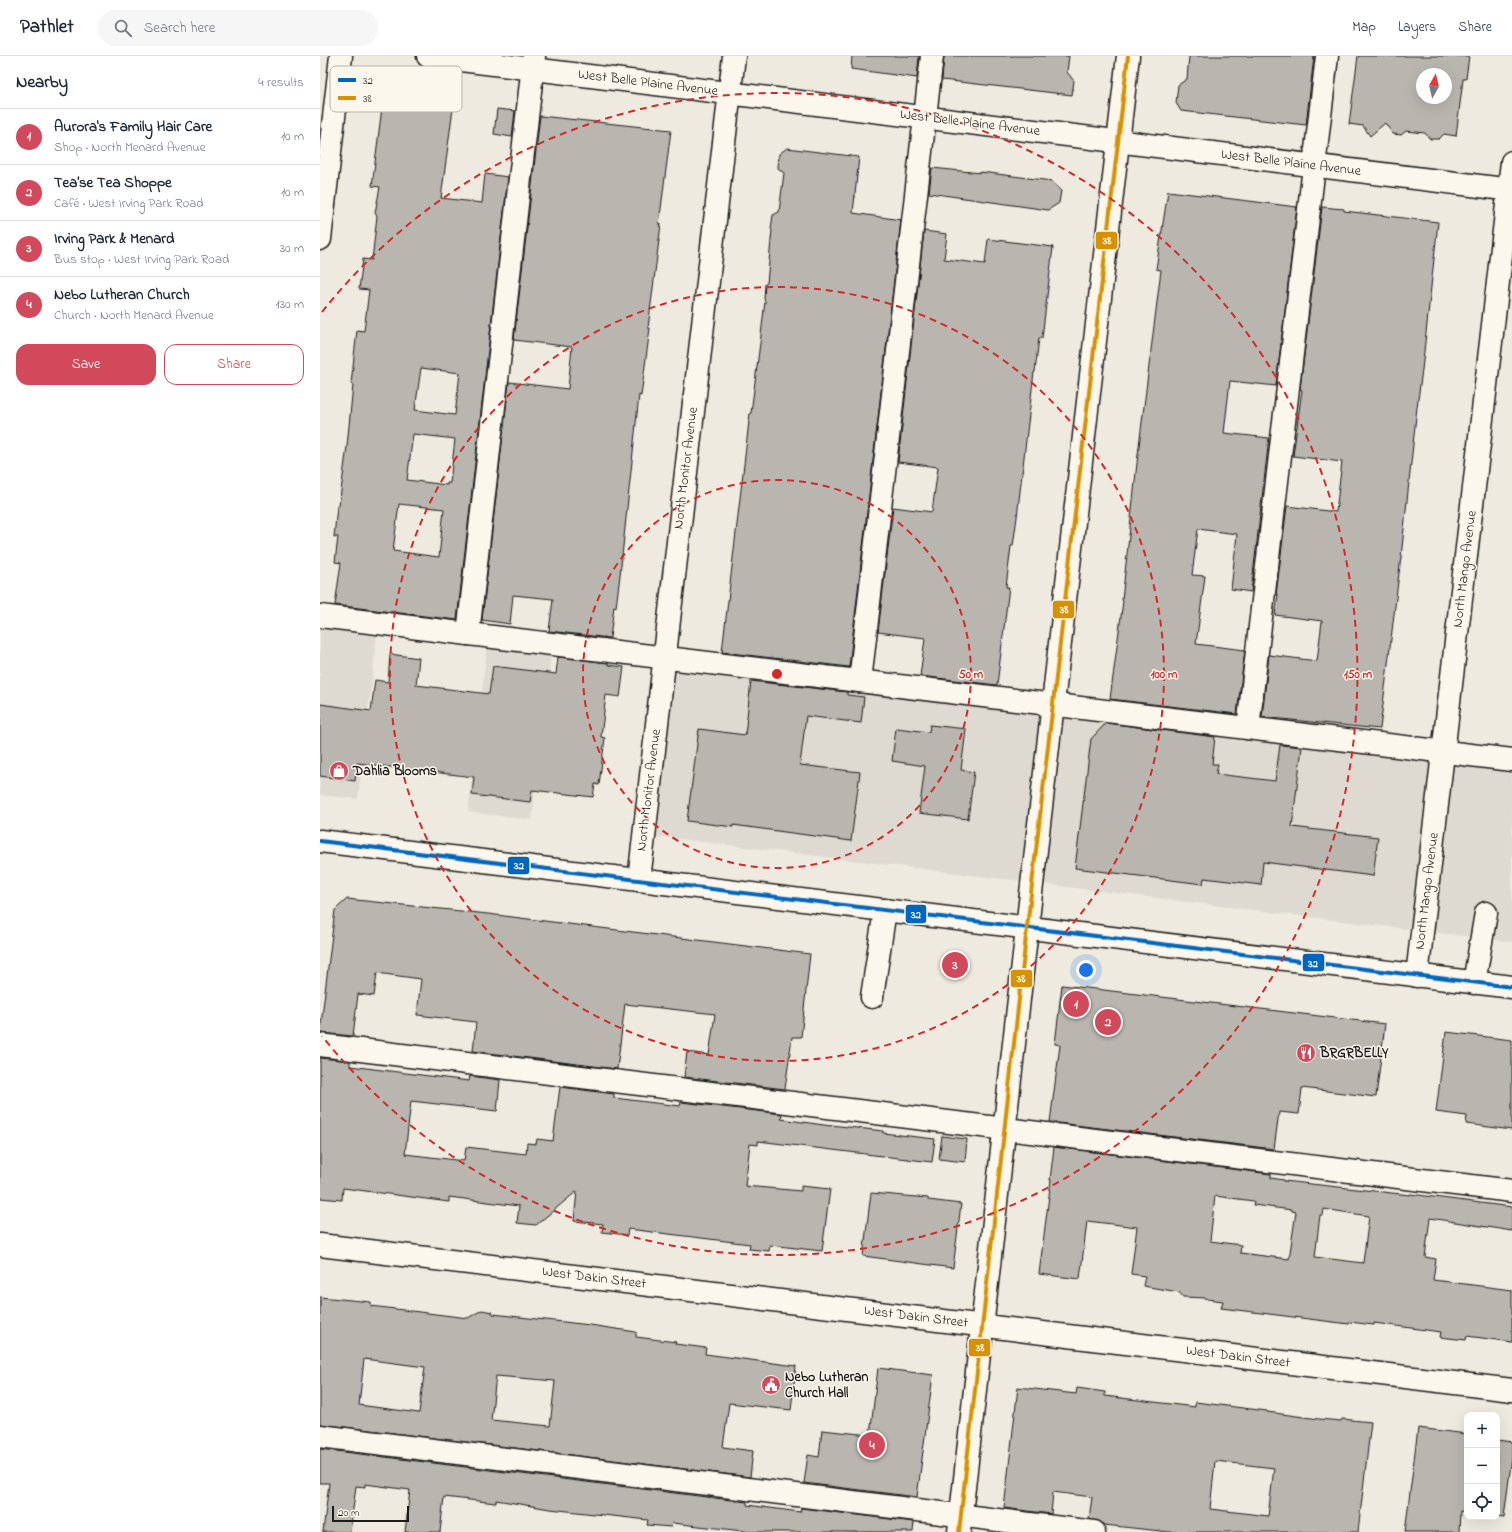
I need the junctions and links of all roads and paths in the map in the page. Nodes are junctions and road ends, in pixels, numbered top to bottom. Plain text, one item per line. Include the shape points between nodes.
1 (341, 56) edge
2 (428, 56) edge
3 (734, 56) edge
4 (932, 56) edge
5 (1128, 56) edge
6 (1327, 56) edge
7 (534, 62) edge
8 (340, 66) edge
9 (730, 93) junction
10 (335, 112) edge
11 (925, 118) junction
12 (1118, 141) junction
13 (1512, 162) edge
14 (1314, 165) junction
15 (1510, 189) edge
16 (320, 239) edge
17 (320, 616) edge
18 (468, 634) junction
19 (664, 658) junction
20 (860, 681) junction
21 (1052, 704) junction
22 (1248, 728) junction
23 (1443, 752) junction
24 (1512, 760) edge
25 (320, 841) edge
26 (638, 880) junction
27 (885, 910) junction
28 (1486, 913) dead end
29 (1027, 928) junction
30 (1417, 976) junction
31 (1474, 983) junction
32 (1512, 987) edge
33 (872, 997) dead end
34 (320, 1045) edge
35 (1004, 1129) junction
36 (1512, 1191) edge
37 (320, 1244) edge
38 (982, 1326) junction
39 (1512, 1390) edge
40 (320, 1436) edge
41 (960, 1524) edge
42 (1094, 1532) edge

1 - 8 street
2 - 7 street, West Belle Plaine Avenue
3 - 9 street, North Monitor Avenue
4 - 11 street
5 - 12 street
6 - 14 street
7 - 9 street, West Belle Plaine Avenue
7 - 18 street
9 - 11 street, West Belle Plaine Avenue
9 - 19 street, North Monitor Avenue
10 - 16 street
11 - 12 street, West Belle Plaine Avenue
11 - 20 street
12 - 14 street, West Belle Plaine Avenue
12 - 21 street
13 - 15 street, North Mango Avenue
14 - 15 street, West Belle Plaine Avenue
14 - 22 street
15 - 23 street, North Mango Avenue
17 - 18 street
18 - 19 street
19 - 20 street
19 - 26 street, North Monitor Avenue
20 - 21 street
21 - 22 street
21 - 29 street
22 - 23 street
23 - 24 street
23 - 30 street, North Mango Avenue
25 - 26 street
26 - 27 street
27 - 29 street
27 - 33 street
28 - 31 street
29 - 30 street
29 - 35 street
30 - 31 street
31 - 32 street
34 - 35 street
35 - 36 street
35 - 38 street
37 - 38 street, West Dakin Street
38 - 39 street, West Dakin Street
38 - 41 street
40 - 41 street
41 - 42 street

